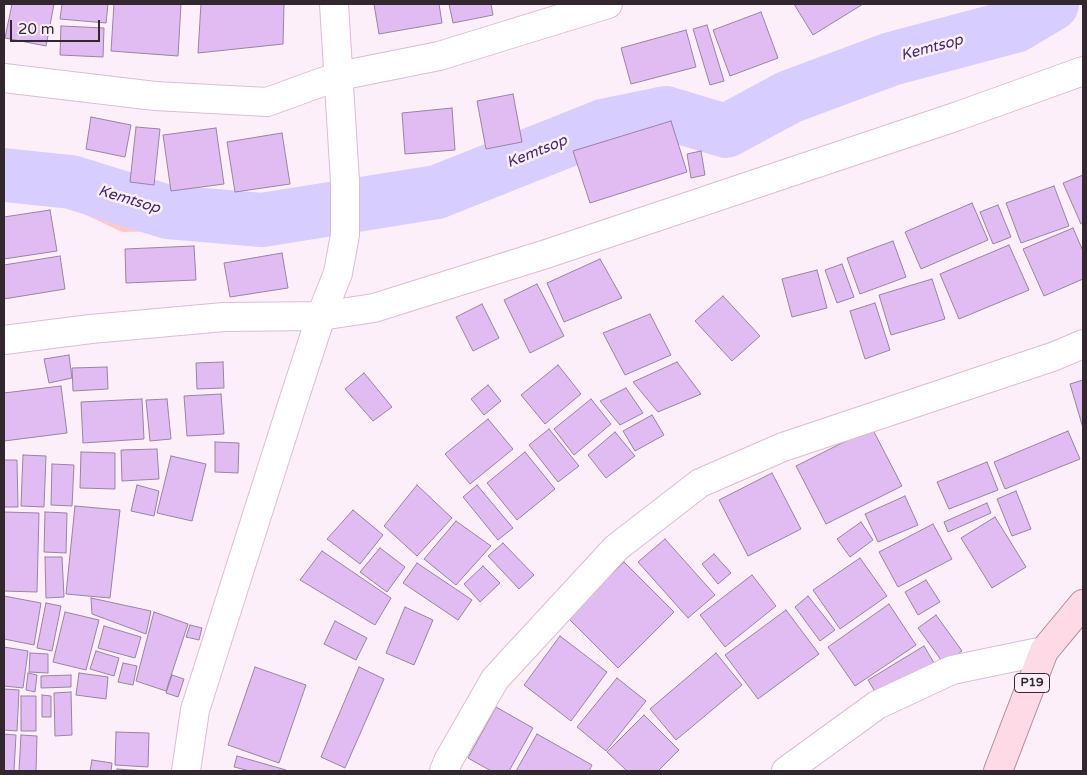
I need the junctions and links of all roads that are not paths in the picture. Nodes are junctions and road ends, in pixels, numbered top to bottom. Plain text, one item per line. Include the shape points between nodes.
1 (334, 4) edge
2 (608, 4) edge
3 (1083, 70) edge
4 (339, 76) junction
5 (4, 78) edge
6 (321, 316) junction
7 (4, 340) edge
8 (1083, 344) edge
9 (1083, 604) edge
10 (1044, 651) junction
11 (186, 771) edge
12 (444, 771) edge
13 (786, 771) edge
14 (998, 771) edge

1 - 4 street
2 - 4 street via 440,56
3 - 6 street via 958,116 546,254 374,308
4 - 5 street via 267,102 155,96
4 - 6 street via 345,235 338,273
6 - 7 street via 224,317
6 - 11 street via 195,710
8 - 12 street via 783,447 700,483 616,548 495,679
9 - 10 main road, P19
10 - 13 street via 952,670 877,705
10 - 14 main road, P19

